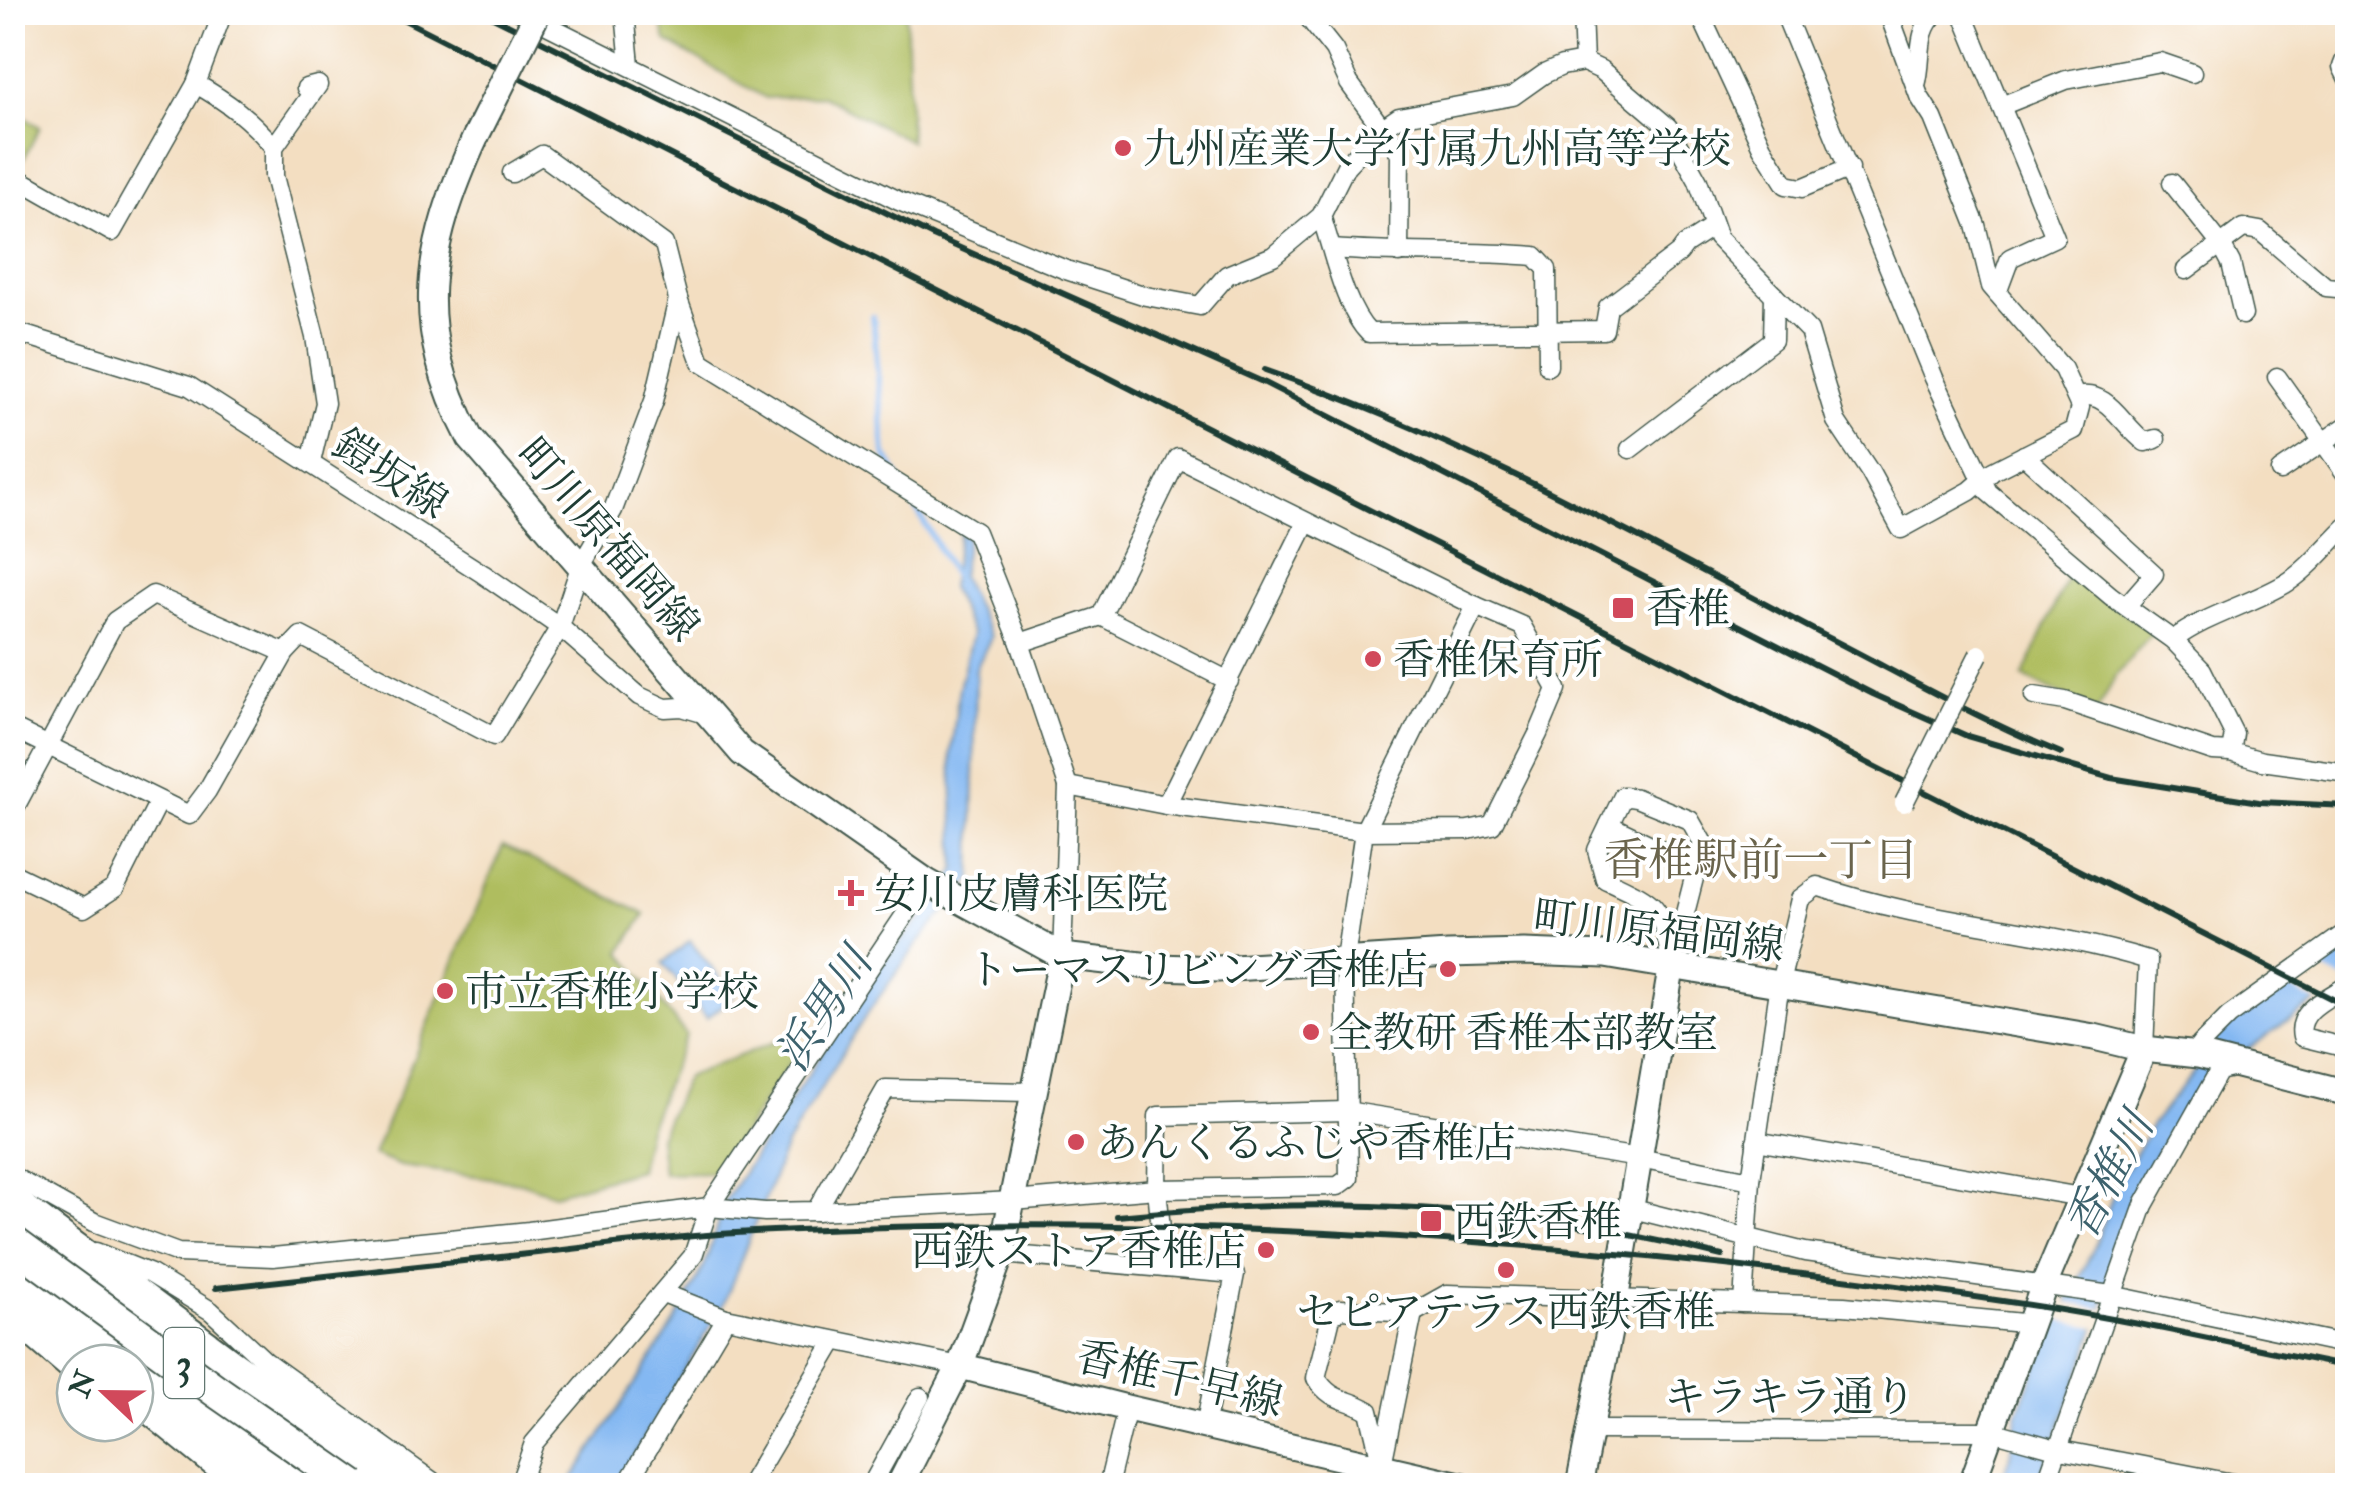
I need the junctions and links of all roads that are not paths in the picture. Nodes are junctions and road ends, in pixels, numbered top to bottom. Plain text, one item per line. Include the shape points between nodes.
1 (224, 12) edge
2 (521, 12) edge
3 (538, 12) edge
4 (624, 12) edge
5 (1304, 12) edge
6 (1582, 12) edge
7 (1699, 12) edge
8 (1784, 12) edge
9 (1888, 12) edge
10 (1937, 12) edge
11 (1962, 12) edge
12 (2348, 52) edge
13 (1584, 62) junction
14 (630, 65) junction
15 (2192, 72) dead end
16 (2348, 80) edge
17 (196, 84) junction
18 (1915, 86) junction
19 (306, 88) dead end
20 (2001, 106) junction
21 (1380, 130) junction
22 (274, 147) junction
23 (1850, 168) junction
24 (512, 172) dead end
25 (2172, 184) dead end
26 (12, 185) edge
27 (1321, 216) junction
28 (1713, 227) junction
29 (2222, 246) junction
30 (1333, 250) junction
31 (1399, 252) junction
32 (2186, 270) dead end
33 (2348, 290) edge
34 (1998, 293) junction
35 (1774, 295) junction
36 (678, 299) junction
37 (2243, 315) dead end
38 (12, 331) edge
39 (1548, 332) junction
40 (1548, 366) dead end
41 (2277, 377) dead end
42 (2076, 397) junction
43 (2348, 426) edge
44 (2156, 439) dead end
45 (2321, 444) junction
46 (1630, 449) dead end
47 (2024, 455) junction
48 (310, 462) junction
49 (2280, 471) dead end
50 (2348, 478) edge
51 (1983, 479) junction
52 (1306, 523) junction
53 (2348, 525) edge
54 (580, 567) junction
55 (2127, 605) junction
56 (1476, 606) junction
57 (1102, 616) junction
58 (560, 628) junction
59 (2173, 640) junction
60 (1020, 643) junction
61 (285, 654) junction
62 (1979, 654) dead end
63 (1230, 681) junction
64 (2034, 696) dead end
65 (706, 714) junction
66 (12, 728) edge
67 (47, 746) junction
68 (2231, 752) junction
69 (2348, 773) edge
70 (1068, 786) junction
71 (160, 801) junction
72 (1904, 802) dead end
73 (1166, 805) junction
74 (12, 813) edge
75 (1609, 825) junction
76 (1364, 831) junction
77 (1697, 867) junction
78 (12, 873) edge
79 (931, 884) junction
80 (2348, 931) edge
81 (1062, 956) junction
82 (1345, 959) junction
83 (1672, 964) junction
84 (1780, 983) junction
85 (2348, 985) edge
86 (2144, 1050) junction
87 (2198, 1055) junction
88 (2348, 1056) edge
89 (2241, 1066) junction
90 (1035, 1092) junction
91 (2348, 1093) edge
92 (1346, 1112) junction
93 (1756, 1141) junction
94 (1639, 1158) junction
95 (12, 1176) edge
96 (1751, 1180) junction
97 (1157, 1189) junction
98 (2082, 1197) junction
99 (12, 1200) edge
100 (1013, 1201) junction
101 (709, 1207) junction
102 (1629, 1208) junction
103 (816, 1211) junction
104 (12, 1212) edge
105 (23, 1234) edge
106 (1745, 1238) junction
107 (1002, 1254) junction
108 (12, 1265) edge
109 (1165, 1268) junction
110 (12, 1281) edge
111 (2044, 1285) junction
112 (12, 1289) edge
113 (663, 1293) junction
114 (2112, 1295) junction
115 (1615, 1301) junction
116 (12, 1302) edge
117 (1743, 1302) junction
118 (12, 1312) edge
119 (1413, 1313) junction
120 (726, 1318) junction
121 (2033, 1324) junction
122 (52, 1327) junction
123 (834, 1342) junction
124 (72, 1343) edge
125 (97, 1343) edge
126 (2348, 1345) edge
127 (55, 1349) edge
128 (960, 1366) junction
129 (155, 1386) edge
130 (920, 1397) dead end
131 (1127, 1408) junction
132 (155, 1412) edge
133 (1205, 1427) junction
134 (1589, 1430) junction
135 (155, 1433) edge
136 (2002, 1434) junction
137 (2055, 1449) junction
138 (1379, 1475) edge
139 (220, 1486) edge
140 (246, 1486) edge
141 (292, 1486) edge
142 (323, 1486) edge
143 (356, 1486) edge
144 (405, 1486) edge
145 (439, 1486) edge
146 (534, 1486) edge
147 (626, 1486) edge
148 (749, 1486) edge
149 (870, 1486) edge
150 (899, 1486) edge
151 (1108, 1486) edge
152 (1464, 1486) edge
153 (1578, 1486) edge
154 (1971, 1486) edge
155 (2045, 1486) edge
156 (2248, 1486) edge

1 - 17 street
2 - 14 street
3 - 54 main road, 町川原福岡線, bridge via 449,197 436,247 434,347 470,438
4 - 14 street
5 - 21 street
6 - 13 street
7 - 23 street via 1786,185 1802,188
8 - 23 street
9 - 18 street
10 - 18 street via 1920,39
11 - 20 street
12 - 16 street via 2342,67
13 - 21 street via 1544,74 1514,96 1399,117
13 - 28 street via 1668,127
14 - 27 street via 899,201 1146,296 1200,306 1227,275 1273,256
15 - 20 street via 2160,62 2066,80
17 - 22 street via 230,103
17 - 26 street via 112,232 24,182
18 - 34 street
19 - 22 street via 318,86
20 - 34 street via 2055,237 2010,258
21 - 27 street via 1346,166
21 - 31 street via 1400,153
22 - 48 street via 274,176 325,403
23 - 51 street via 1934,378
24 - 36 street via 542,155 664,244
25 - 29 street
27 - 30 street
28 - 35 street
28 - 39 street via 1608,307 1604,330
29 - 32 street
29 - 33 street via 2243,228 2260,231 2326,287
29 - 37 street
30 - 31 street
30 - 39 street via 1369,333
31 - 39 street via 1534,256 1547,270
34 - 42 street via 2063,368
35 - 46 street via 1773,340
35 - 51 street via 1809,331 1836,421 1900,529
36 - 54 street via 654,401 614,510
36 - 60 street via 701,362 976,532
38 - 48 street, 鎧坂線 via 189,386
39 - 40 street
41 - 45 street
42 - 44 street via 2101,398 2137,437
42 - 47 street via 2074,430
43 - 45 street
45 - 49 street
45 - 50 street
47 - 51 street
47 - 55 street via 2154,574
48 - 58 street, 鎧坂線
51 - 55 street via 1988,492
52 - 56 street
52 - 57 street via 1178,458
52 - 63 street
53 - 59 street via 2288,582 2193,624
54 - 58 street
54 - 65 main road, 町川原福岡線
55 - 59 street
56 - 76 street
56 - 76 street via 1522,626 1557,689 1538,734 1492,825
57 - 60 street
57 - 63 street
58 - 61 street via 494,736 301,636
58 - 65 street, 鎧坂線 via 639,696
59 - 68 street via 2202,670 2234,734
60 - 70 street
61 - 67 street via 153,595 115,620
61 - 71 street via 188,815
62 - 72 street, bridge
63 - 73 street
64 - 68 street
65 - 79 main road, 町川原福岡線 via 742,754
66 - 67 street
67 - 71 street
67 - 74 street
68 - 69 street
70 - 73 street
70 - 81 street
71 - 78 street via 115,888 84,908
73 - 76 street
75 - 77 street
75 - 77 street via 1623,796 1690,820 1704,843
75 - 83 street via 1596,850 1605,879 1660,912
76 - 82 street
77 - 83 street
79 - 81 main road, 町川原福岡線
79 - 101 street
80 - 87 street via 2229,1016 2200,1044
81 - 82 main road, 町川原福岡線 via 1218,968
81 - 90 main road
82 - 83 main road, 町川原福岡線 via 1572,952
82 - 92 street
83 - 84 main road, 町川原福岡線
83 - 94 main road
84 - 86 main road, 町川原福岡線
84 - 86 street via 1800,899 1817,886 2148,960
84 - 93 street
85 - 88 street via 2308,1012 2300,1027 2302,1037 2339,1046
86 - 87 main road, 町川原福岡線
86 - 98 main road
87 - 89 main road, 町川原福岡線
89 - 91 main road, 町川原福岡線
89 - 114 street via 2219,1071 2144,1206
90 - 100 main road
90 - 103 street via 886,1089
92 - 94 street
92 - 97 street via 1349,1178 1338,1186
92 - 97 street via 1158,1116
93 - 96 street
93 - 98 street
94 - 96 street
94 - 102 main road
95 - 101 street via 94,1222 178,1253 226,1256 348,1250
96 - 106 street
97 - 100 street
97 - 109 street
98 - 111 main road
99 - 105 highway
99 - 145 street via 70,1243 151,1274 211,1311 265,1361
100 - 103 street
100 - 107 main road
101 - 103 street
101 - 113 street via 693,1256
102 - 106 street
102 - 115 main road
104 - 105 highway
105 - 143 highway, bridge via 215,1390
105 - 144 highway
106 - 111 street
106 - 117 street
107 - 109 street
107 - 128 main road
108 - 142 highway
109 - 133 street via 1235,1274
110 - 125 highway, 3
111 - 114 street
111 - 121 main road
112 - 122 highway
113 - 120 street
113 - 146 street via 534,1443 523,1474
114 - 126 street
114 - 137 street
115 - 117 street
115 - 119 street via 1448,1294
115 - 134 main road
116 - 122 highway
117 - 121 street
118 - 127 highway
119 - 138 street
119 - 138 street, 香椎千早線 via 1340,1309 1331,1317 1316,1378 1327,1394 1369,1412
120 - 123 street
120 - 147 street
121 - 136 main road
122 - 124 highway
123 - 128 street
123 - 148 street
128 - 131 main road, 香椎千早線
128 - 150 main road
129 - 141 highway, 3
130 - 149 street
131 - 133 main road, 香椎千早線
131 - 151 street
132 - 140 highway
133 - 138 main road, 香椎千早線
134 - 136 street, キラキラ通り
134 - 153 main road
135 - 139 highway
136 - 137 street, キラキラ通り
136 - 154 main road
137 - 155 street
137 - 156 street, キラキラ通り
138 - 152 main road, 香椎千早線

